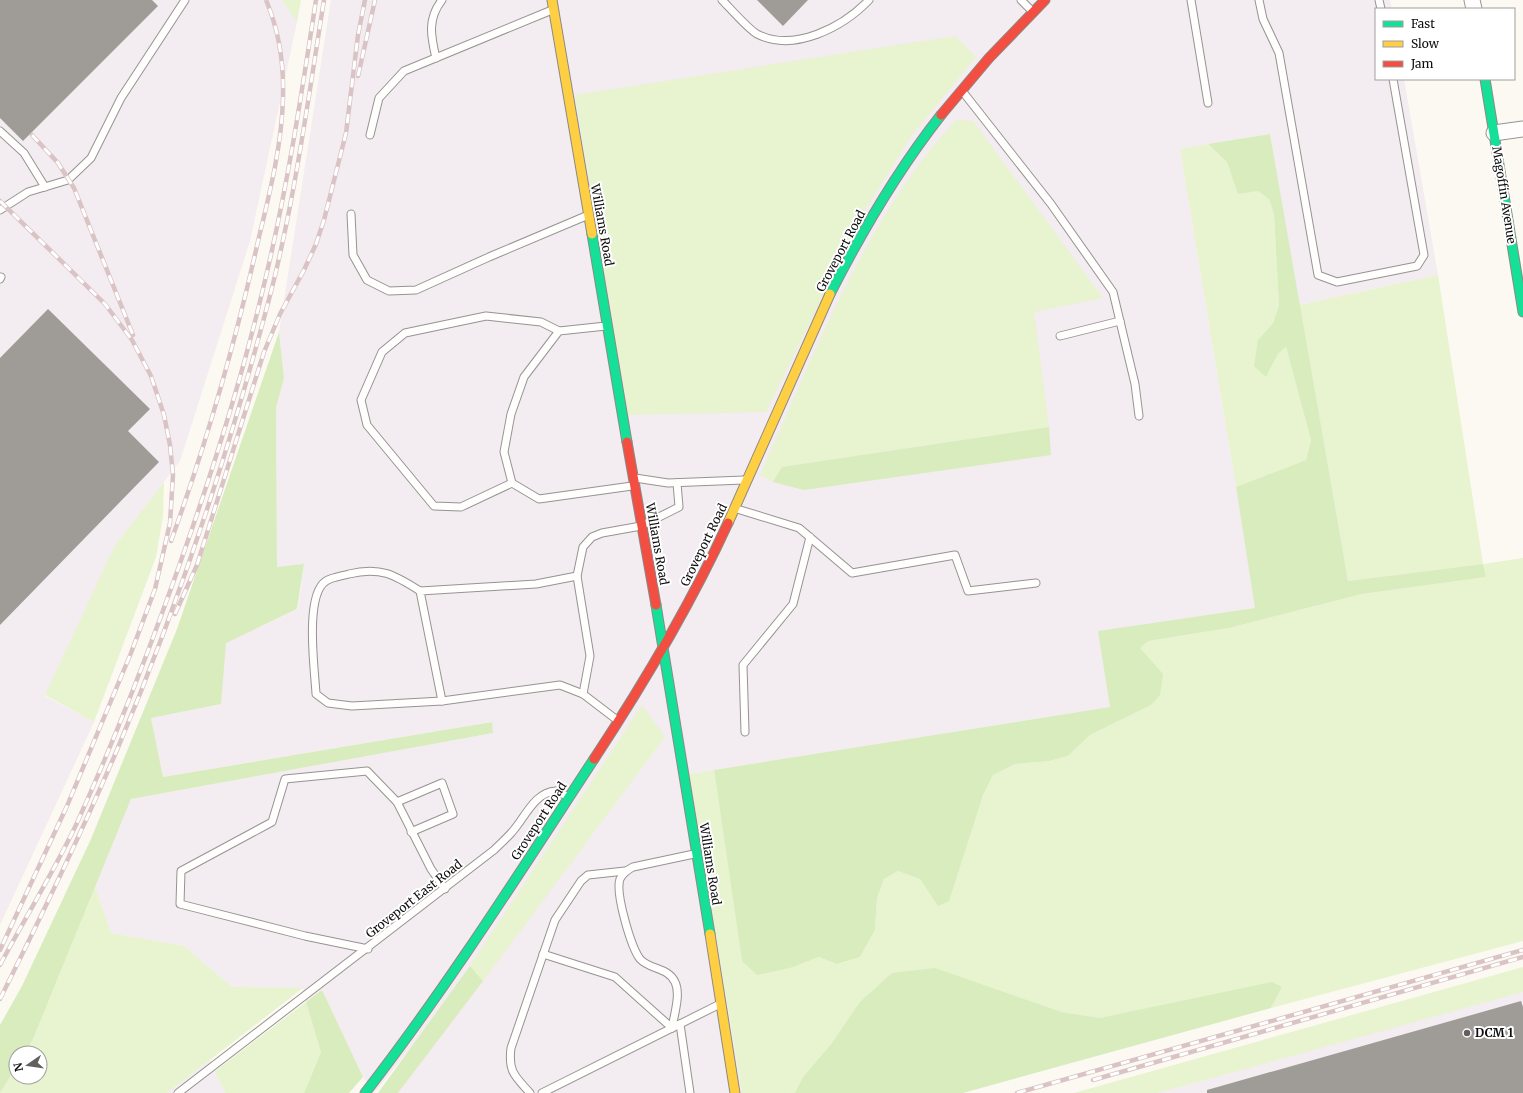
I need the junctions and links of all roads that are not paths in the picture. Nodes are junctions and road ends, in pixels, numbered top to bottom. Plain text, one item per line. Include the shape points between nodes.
1 (186, 0) edge
2 (442, 0) edge
3 (552, 0) edge
4 (722, 0) edge
5 (869, 0) edge
6 (1021, 0) edge
7 (1045, 0) edge
8 (1191, 0) edge
9 (1259, 0) edge
10 (554, 10) junction
11 (1033, 12) junction
12 (436, 58) junction
13 (1393, 80) edge
14 (1485, 80) edge
15 (962, 90) junction
16 (1208, 104) dead end
17 (1523, 129) edge
18 (0, 131) edge
19 (1494, 134) junction
20 (370, 135) dead end
21 (45, 187) junction
22 (0, 210) edge
23 (351, 214) dead end
24 (588, 216) junction
25 (1522, 297) edge
26 (1523, 312) edge
27 (1120, 321) junction
28 (607, 326) junction
29 (559, 331) junction
30 (1060, 336) dead end
31 (1139, 416) dead end
32 (748, 480) junction
33 (633, 482) junction
34 (512, 483) junction
35 (677, 483) junction
36 (735, 508) junction
37 (641, 526) junction
38 (810, 537) junction
39 (577, 576) junction
40 (1036, 583) dead end
41 (420, 591) junction
42 (664, 650) junction
43 (583, 694) junction
44 (442, 701) junction
45 (618, 721) junction
46 (745, 732) dead end
47 (569, 797) junction
48 (397, 802) junction
49 (411, 832) junction
50 (696, 854) junction
51 (625, 872) junction
52 (445, 889) junction
53 (368, 949) junction
54 (543, 954) junction
55 (720, 1004) junction
56 (680, 1024) junction
57 (672, 1028) junction
58 (178, 1093) edge
59 (365, 1093) edge
60 (530, 1093) edge
61 (542, 1093) edge
62 (690, 1093) edge
63 (735, 1093) edge

1 - 21 lane via 121,98 91,158 68,180
2 - 12 lane via 436,7 430,32
3 - 10 main road, Williams Road
4 - 5 lane via 756,34 780,41 818,36 855,14
6 - 11 lane
7 - 11 main road, Groveport Road
8 - 16 lane
9 - 13 lane via 1263,19 1279,53 1318,275 1337,282 1416,266 1424,255
10 - 12 lane
10 - 24 main road, Williams Road
11 - 15 main road, Groveport Road
12 - 20 lane via 404,71 379,98
14 - 19 main road, Magoffin Avenue
15 - 27 lane via 1050,204 1113,292
15 - 32 main road, Groveport Road via 930,130 849,256
17 - 19 street
18 - 21 lane via 24,153
19 - 25 main road, Magoffin Avenue
21 - 22 lane via 28,192
23 - 24 lane via 353,255 367,280 389,291 416,290
24 - 28 main road, Williams Road
25 - 26 main road, Magoffin Avenue
27 - 30 lane
27 - 31 lane via 1135,384
28 - 29 lane
28 - 33 main road, Williams Road
29 - 34 lane via 524,377 512,414 504,452
29 - 34 lane via 541,322 486,316 405,333 382,352 361,400 367,425 434,506 461,507
32 - 35 lane
32 - 36 main road, Groveport Road
33 - 34 lane via 539,499
33 - 35 lane
33 - 37 main road, Williams Road
35 - 37 lane via 679,507
36 - 38 lane via 799,528
36 - 42 main road, Groveport Road
37 - 39 lane via 592,537 584,547
37 - 42 main road, Williams Road
38 - 40 lane via 852,573 955,555 968,591
38 - 46 lane via 793,604 743,665
39 - 41 lane via 536,584
39 - 43 lane via 590,656
41 - 44 lane
41 - 44 lane via 395,575 377,570 325,581 318,591 311,626 316,694 328,703 352,706
42 - 45 main road, Groveport Road
42 - 50 main road, Williams Road
43 - 44 lane via 560,685
43 - 45 lane
45 - 47 main road, Groveport Road
47 - 52 lane, Groveport East Road via 556,790 543,794 494,850
47 - 59 main road, Groveport Road via 440,992
48 - 49 lane
48 - 49 lane via 442,783 453,814
48 - 53 lane via 367,771 285,779 272,822 181,871 180,904 305,936
49 - 52 lane
50 - 51 lane via 633,867
50 - 55 main road, Williams Road
51 - 54 lane via 588,875 581,881 555,920
51 - 57 lane via 620,880 620,889 628,932 635,952 642,960 669,974 676,984
52 - 53 lane, Groveport East Road
53 - 58 lane, Groveport East Road
54 - 57 lane via 615,978
54 - 60 lane via 509,1060 512,1073
55 - 56 lane
55 - 63 main road, Williams Road
56 - 57 lane
56 - 62 lane
57 - 61 lane

